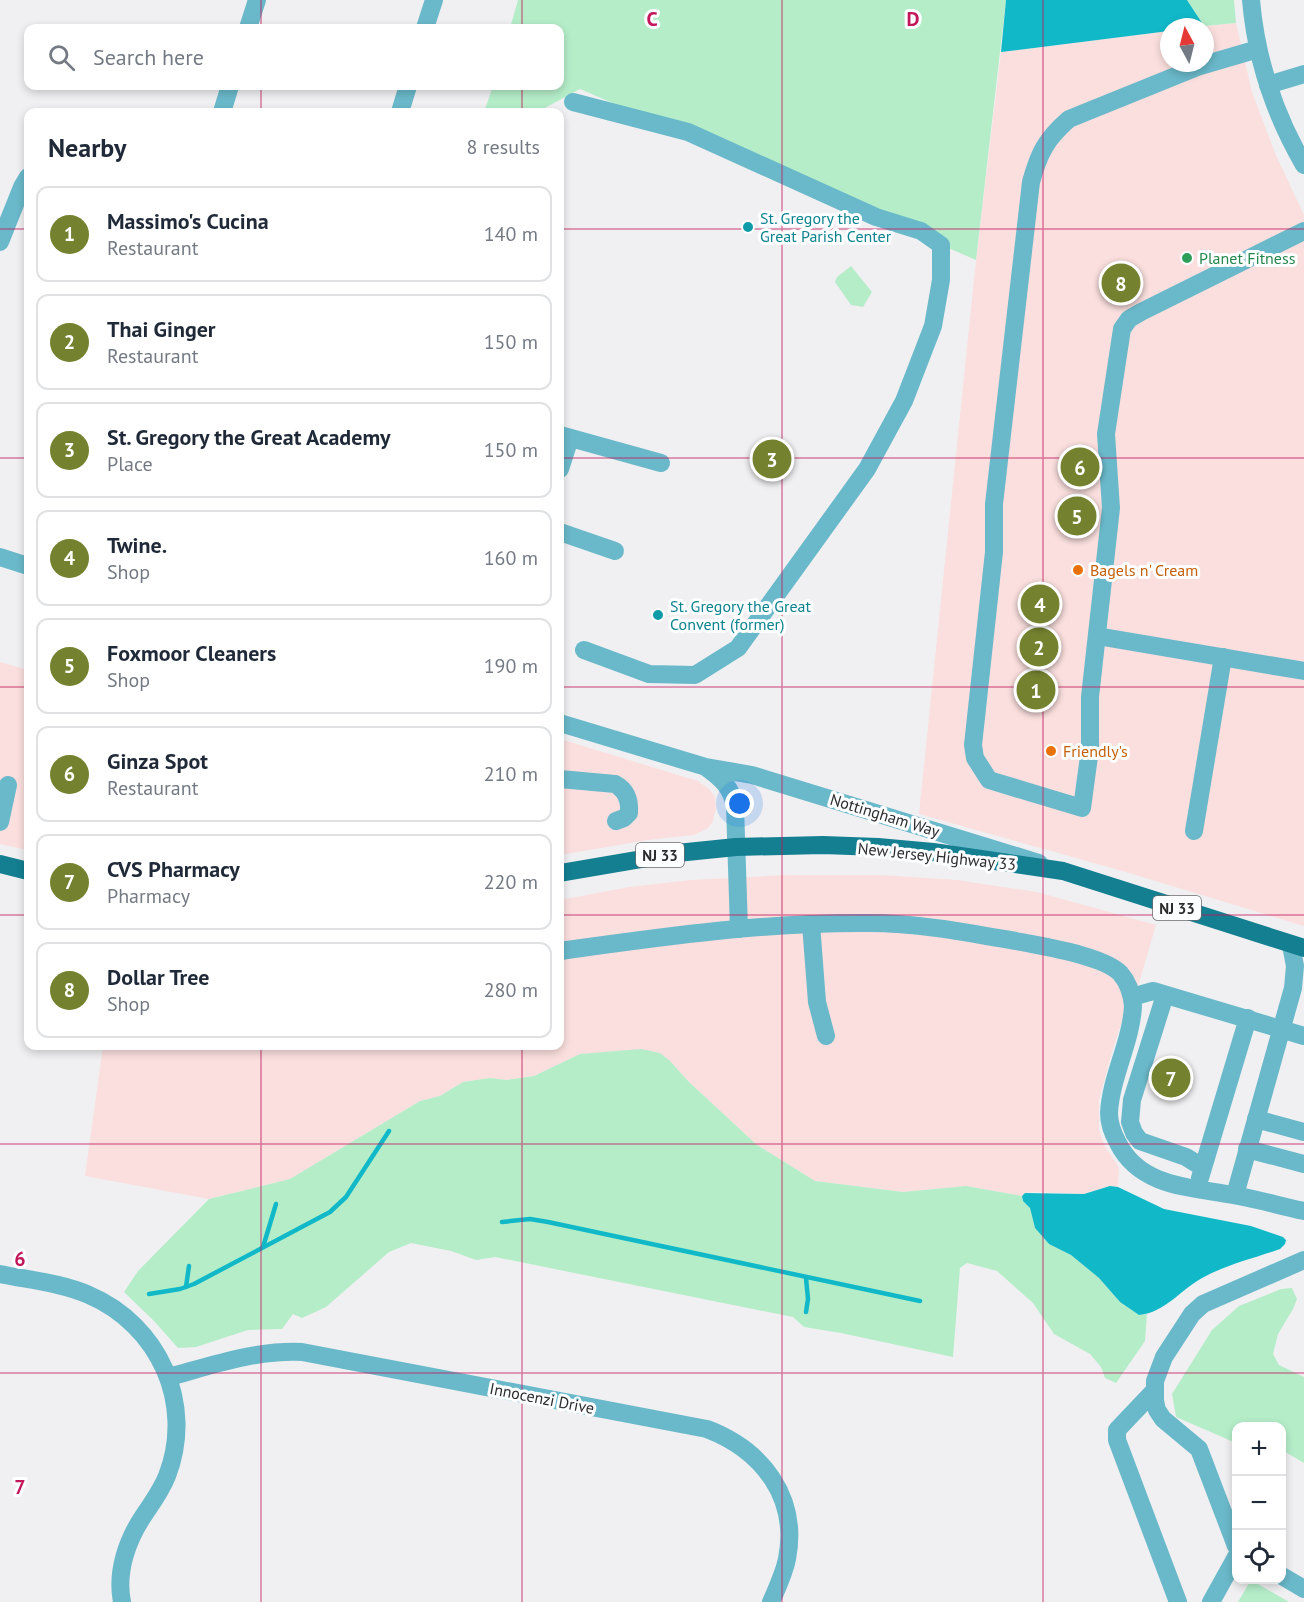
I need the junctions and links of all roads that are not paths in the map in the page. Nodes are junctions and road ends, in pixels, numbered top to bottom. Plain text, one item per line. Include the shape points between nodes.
1 (257, 0) edge
2 (434, 0) edge
3 (1251, 0) edge
4 (249, 24) edge
5 (426, 24) edge
6 (1258, 48) junction
7 (1304, 74) edge
8 (1268, 85) junction
9 (229, 90) edge
10 (407, 90) edge
11 (573, 102) dead end
12 (223, 108) edge
13 (401, 108) edge
14 (1304, 165) edge
15 (24, 184) edge
16 (1304, 231) edge
17 (0, 242) edge
18 (565, 436) edge
19 (661, 464) dead end
20 (567, 535) edge
21 (615, 551) dead end
22 (0, 557) edge
23 (24, 565) edge
24 (1097, 636) junction
25 (584, 650) dead end
26 (1223, 657) junction
27 (1304, 671) edge
28 (564, 724) edge
29 (706, 767) junction
30 (564, 779) edge
31 (8, 785) dead end
32 (616, 821) dead end
33 (0, 822) edge
34 (1194, 831) dead end
35 (736, 847) junction
36 (0, 864) edge
37 (24, 869) edge
38 (1063, 871) junction
39 (564, 872) edge
40 (811, 924) junction
41 (739, 929) junction
42 (1298, 946) edge
43 (564, 950) edge
44 (1165, 995) junction
45 (1132, 997) junction
46 (1248, 1018) junction
47 (1282, 1029) junction
48 (826, 1036) dead end
49 (1304, 1036) edge
50 (1256, 1119) junction
51 (1304, 1132) edge
52 (1247, 1149) junction
53 (1304, 1164) edge
54 (1202, 1167) junction
55 (1198, 1189) junction
56 (1235, 1195) junction
57 (1304, 1211) edge
58 (1304, 1260) edge
59 (0, 1274) edge
60 (169, 1377) junction
61 (1155, 1390) junction
62 (1232, 1536) edge
63 (1232, 1564) edge
64 (1286, 1579) edge
65 (1304, 1589) edge
66 (122, 1602) edge
67 (771, 1602) edge
68 (1178, 1602) edge
69 (1211, 1602) edge

1 - 4 street
2 - 5 street
3 - 6 street
6 - 8 street
6 - 24 street via 1200,66 1070,119 1052,134 1038,156 1031,182 994,504 994,552 973,745 975,759 989,780 1082,808
7 - 8 street
8 - 14 street
9 - 12 street
10 - 13 street
11 - 25 street via 688,132 876,217 921,231 941,245 941,280 933,326 904,401 867,470 738,648 695,675 649,674
15 - 17 street
16 - 24 street via 1141,312 1122,329 1106,434 1111,508
18 - 19 street
20 - 21 street
22 - 23 street
24 - 26 street
26 - 27 street
26 - 34 street
28 - 29 street, Nottingham Way
29 - 35 street, Nottingham Way via 726,782 732,793
29 - 38 street, Nottingham Way via 752,775
30 - 32 street via 621,787 630,813
31 - 33 street
35 - 38 main road, New Jersey Highway 33 / NJ 33 via 879,847
35 - 39 main road, New Jersey Highway 33 / NJ 33
35 - 41 street, Nottingham Way
36 - 37 main road
38 - 42 main road, New Jersey Highway 33 / NJ 33
40 - 41 street
40 - 45 street via 869,923 948,929 1036,945 1114,967
40 - 48 street via 817,1002
41 - 43 street
42 - 47 street via 1293,988
44 - 45 street via 1153,991
44 - 46 street
44 - 54 street via 1132,1100 1130,1122 1140,1141 1186,1157
45 - 55 street via 1133,1015 1112,1092 1112,1130 1124,1154 1138,1170 1159,1181
46 - 47 street
46 - 54 street
47 - 49 street
47 - 50 street
50 - 51 street
50 - 52 street
52 - 53 street
52 - 56 street
54 - 55 street
55 - 56 street
56 - 57 street
58 - 61 street via 1203,1304 1164,1357
59 - 60 street via 68,1288 109,1305 146,1337
60 - 66 street via 176,1413 173,1456 156,1500 131,1536 124,1556
60 - 67 street, Innocenzi Drive via 259,1353 302,1352 727,1436 753,1454 773,1478 788,1518 787,1559
61 - 62 street via 1157,1410 1163,1419 1199,1449
61 - 68 street via 1117,1430 1117,1440
63 - 69 street
64 - 65 street

